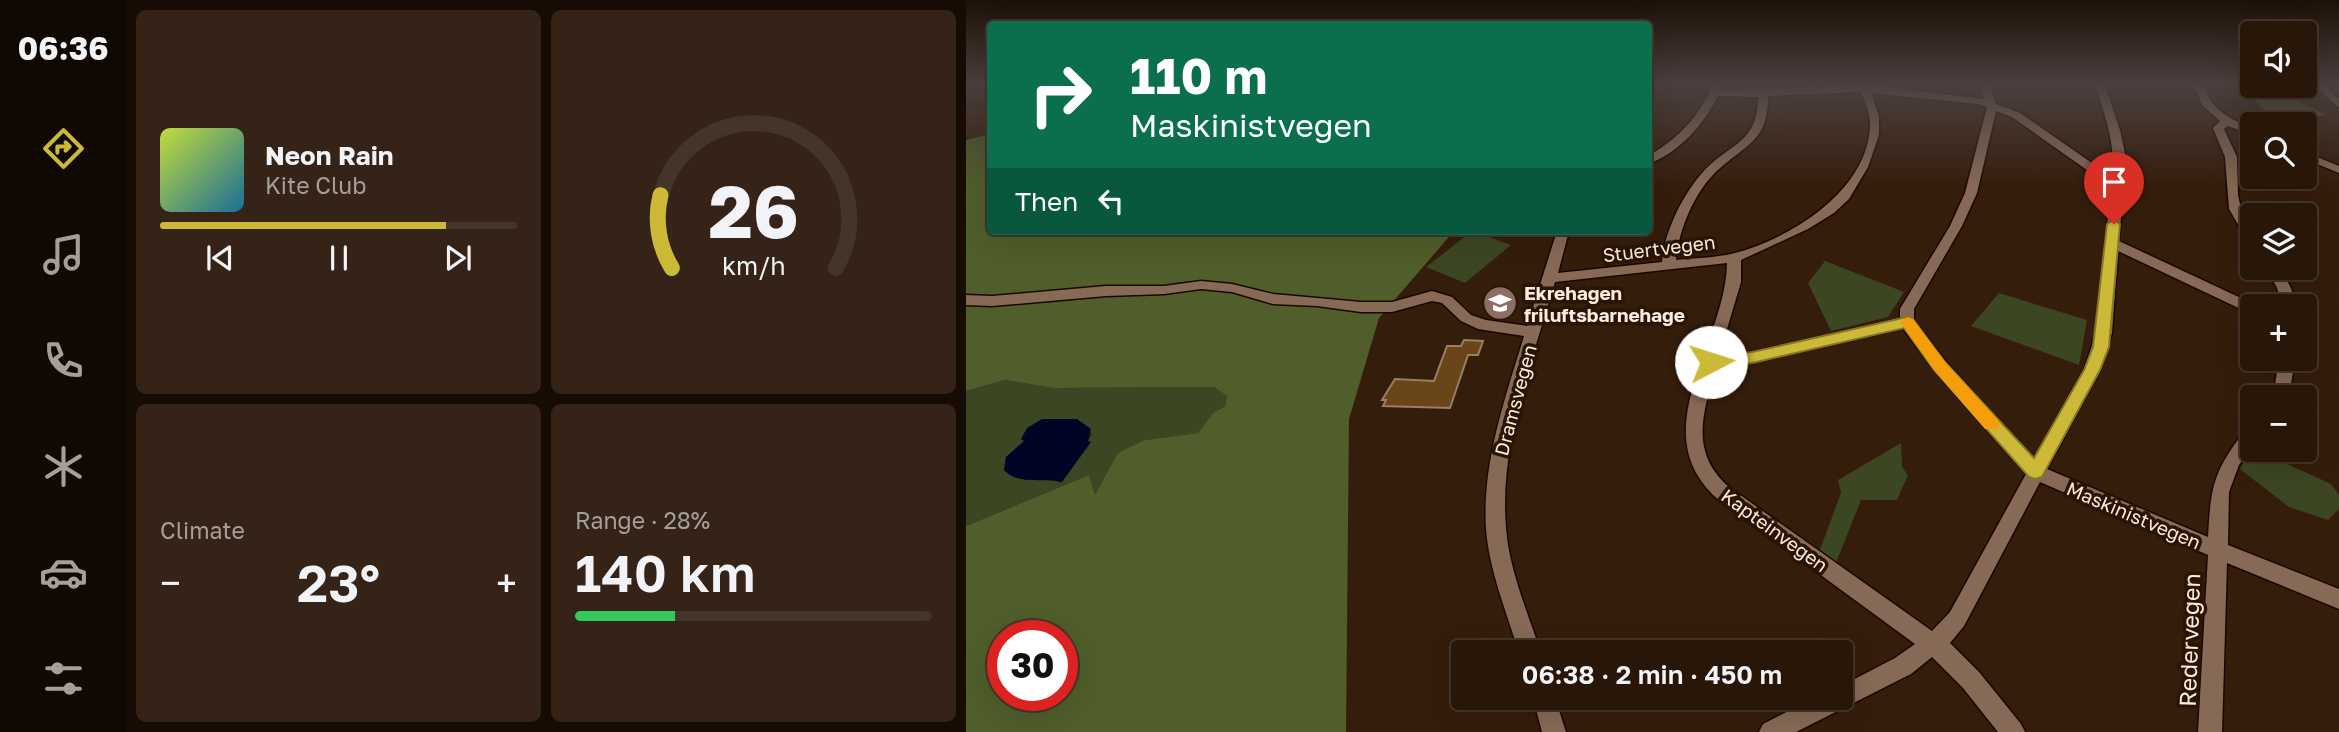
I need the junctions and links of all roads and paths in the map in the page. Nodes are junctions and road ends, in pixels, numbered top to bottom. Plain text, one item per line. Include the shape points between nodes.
1 (1695, 119) edge
2 (1762, 119) edge
3 (1874, 119) edge
4 (1988, 119) edge
5 (2022, 119) edge
6 (2111, 119) edge
7 (2224, 119) edge
8 (2227, 121) junction
9 (2240, 127) edge
10 (1652, 158) edge
11 (2317, 160) edge
12 (2339, 170) edge
13 (2116, 185) junction
14 (2240, 214) edge
15 (1562, 235) edge
16 (2112, 243) junction
17 (1734, 258) junction
18 (1669, 266) junction
19 (1549, 278) junction
20 (966, 300) edge
21 (2240, 303) edge
22 (1907, 322) junction
23 (1533, 332) junction
24 (1711, 362) junction
25 (2240, 450) edge
26 (2035, 472) junction
27 (2217, 550) junction
28 (2339, 598) edge
29 (1526, 640) edge
30 (1933, 644) junction
31 (1853, 691) edge
32 (1548, 710) edge
33 (1816, 710) edge
34 (1554, 732) edge
35 (1771, 732) edge
36 (2014, 732) edge
37 (2210, 732) edge

1 - 10 street via 1682,138
2 - 18 street via 1756,135 1697,187 1671,245
3 - 17 street, Stuertvegen via 1862,166 1843,199 1820,216
4 - 22 street via 1971,193 1907,309
5 - 13 street
6 - 13 street via 2120,163
7 - 8 street
8 - 9 street
8 - 14 street via 2218,128 2231,157 2233,201
11 - 12 street
13 - 16 street
15 - 19 street, Dramsvegen
16 - 21 street
16 - 26 street via 2101,347
17 - 18 street, Stuertvegen
17 - 24 street, Kapteinvegen via 1734,282
18 - 19 street, Stuertvegen
19 - 23 street, Dramsvegen
20 - 23 street via 1201,285 1273,299 1361,307 1392,307 1432,296 1443,298 1466,318 1483,325
22 - 24 street
22 - 26 street, Maskinistvegen
23 - 29 street, Dramsvegen via 1506,424 1497,468 1496,505 1501,558
24 - 30 street, Kapteinvegen via 1693,434 1697,459 1710,480
25 - 27 street, Redervegen via 2224,475 2220,492
26 - 27 street, Maskinistvegen
26 - 30 street via 1976,588 1950,628
27 - 28 street, Maskinistvegen
27 - 37 street, Redervegen
30 - 31 street via 1903,666
30 - 36 street, Kapteinvegen
32 - 34 street
33 - 35 street

